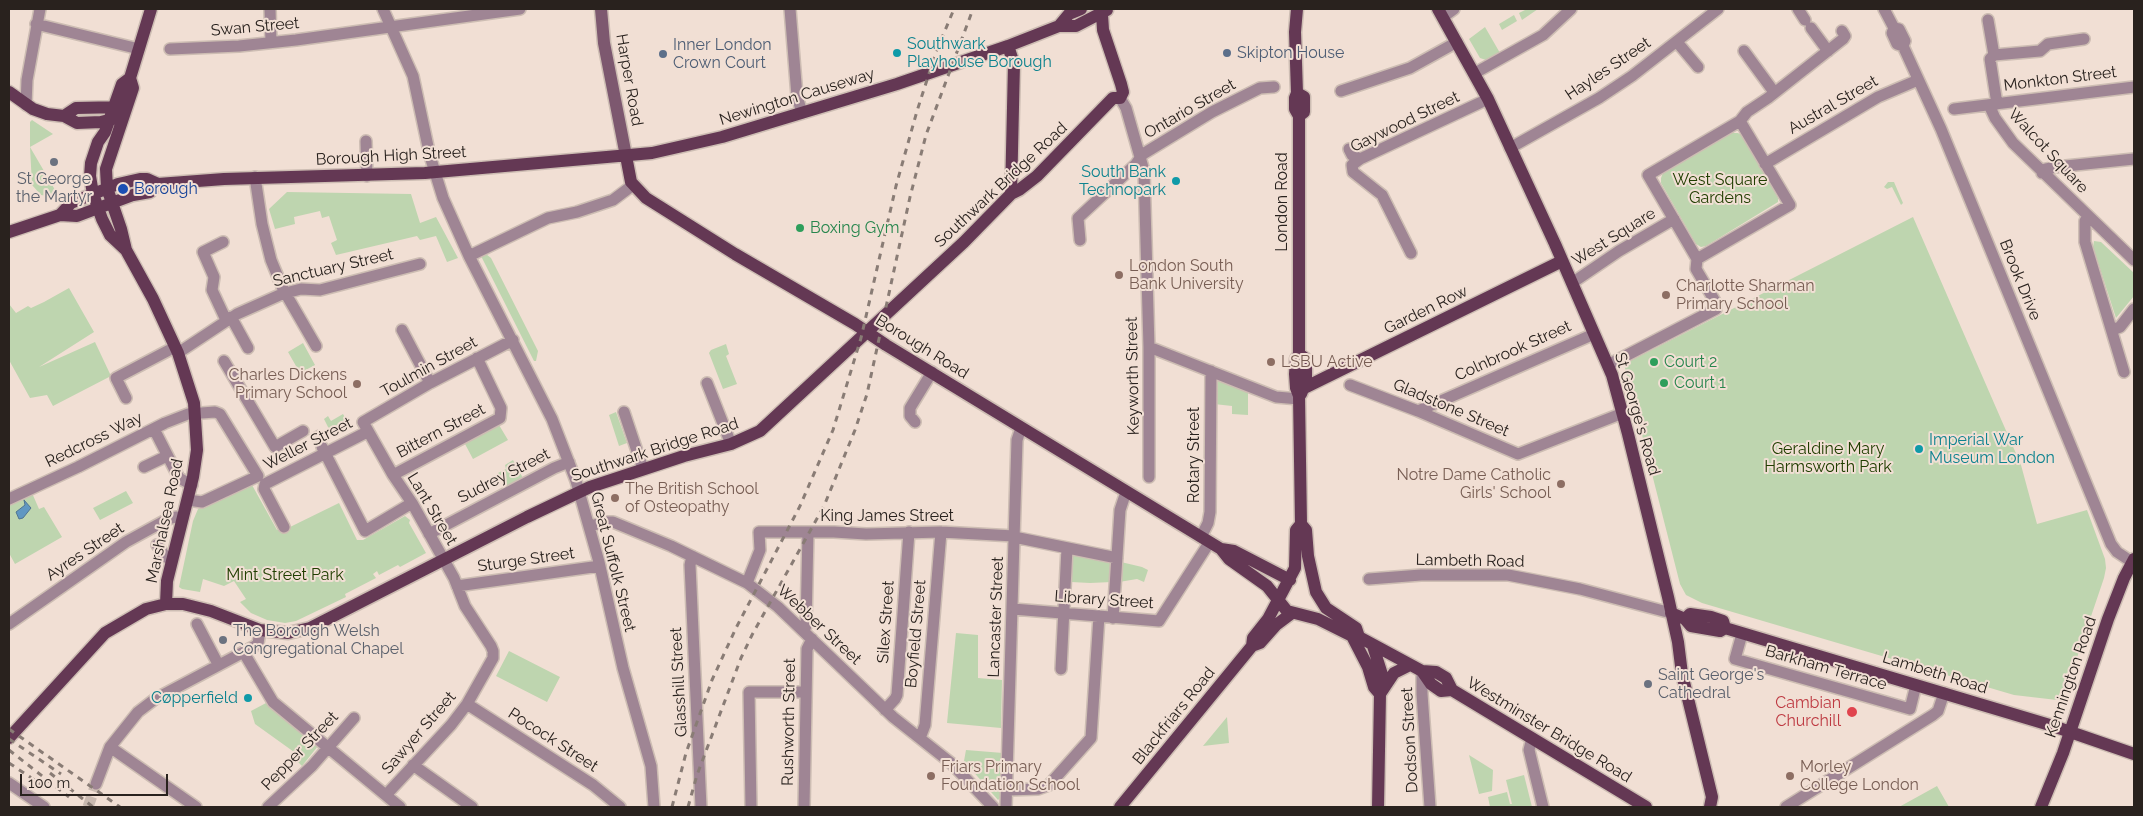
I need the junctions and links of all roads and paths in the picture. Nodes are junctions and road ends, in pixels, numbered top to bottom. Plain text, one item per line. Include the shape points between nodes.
1 (40, 9) edge
2 (151, 9) edge
3 (270, 9) edge
4 (383, 9) edge
5 (520, 9) edge
6 (601, 9) edge
7 (790, 9) edge
8 (1081, 9) edge
9 (1297, 9) edge
10 (1454, 9) edge
11 (1571, 9) edge
12 (1718, 9) edge
13 (1798, 9) edge
14 (1886, 9) edge
15 (1105, 11) edge
16 (1440, 13) edge
17 (1988, 20) dead end
18 (36, 24) junction
19 (1059, 26) junction
20 (390, 28) junction
21 (1842, 31) dead end
22 (2084, 39) dead end
23 (271, 42) junction
24 (1457, 42) junction
25 (1677, 42) junction
26 (1008, 46) junction
27 (139, 49) junction
28 (170, 49) dead end
29 (1744, 51) dead end
30 (1828, 51) junction
31 (1994, 55) junction
32 (1698, 67) dead end
33 (1476, 73) junction
34 (1918, 80) junction
35 (1274, 87) dead end
36 (2134, 87) edge
37 (1341, 91) dead end
38 (9, 92) edge
39 (1774, 92) junction
40 (1120, 98) junction
41 (1488, 99) junction
42 (1993, 104) junction
43 (26, 105) junction
44 (1954, 109) dead end
45 (121, 110) junction
46 (802, 113) junction
47 (64, 116) junction
48 (110, 120) junction
49 (1740, 121) junction
50 (91, 122) junction
51 (366, 141) dead end
52 (98, 142) junction
53 (1510, 148) junction
54 (1349, 149) dead end
55 (626, 156) junction
56 (1140, 158) junction
57 (1360, 159) junction
58 (2134, 159) edge
59 (1765, 164) junction
60 (435, 172) junction
61 (2042, 173) junction
62 (367, 176) junction
63 (255, 178) junction
64 (158, 184) junction
65 (633, 185) junction
66 (107, 188) junction
67 (93, 194) junction
68 (1011, 194) junction
69 (111, 203) junction
70 (98, 208) junction
71 (60, 215) junction
72 (2088, 216) junction
73 (1674, 219) junction
74 (9, 232) edge
75 (1080, 240) dead end
76 (223, 242) dead end
77 (126, 250) junction
78 (1411, 253) dead end
79 (469, 256) junction
80 (1697, 259) junction
81 (2134, 260) edge
82 (1562, 261) junction
83 (420, 264) dead end
84 (1572, 283) junction
85 (286, 293) junction
86 (2134, 309) edge
87 (229, 319) junction
88 (402, 330) dead end
89 (2112, 330) junction
90 (868, 332) junction
91 (1594, 334) junction
92 (513, 340) junction
93 (316, 346) dead end
94 (1149, 347) junction
95 (248, 348) dead end
96 (176, 350) junction
97 (477, 358) junction
98 (224, 361) dead end
99 (1608, 365) junction
100 (1211, 371) junction
101 (932, 372) junction
102 (2124, 372) dead end
103 (430, 383) junction
104 (707, 383) dead end
105 (1350, 384) dead end
106 (1301, 394) junction
107 (126, 398) dead end
108 (1418, 411) junction
109 (624, 412) dead end
110 (196, 413) junction
111 (1623, 413) junction
112 (915, 422) dead end
113 (365, 427) junction
114 (154, 428) junction
115 (1021, 428) junction
116 (303, 431) dead end
117 (731, 444) junction
118 (324, 451) junction
119 (167, 456) junction
120 (569, 462) junction
121 (144, 467) dead end
122 (644, 469) junction
123 (393, 475) junction
124 (1149, 478) dead end
125 (261, 480) junction
126 (192, 485) junction
127 (579, 492) junction
128 (1126, 492) junction
129 (9, 499) edge
130 (188, 500) junction
131 (412, 503) junction
132 (183, 518) junction
133 (1301, 524) junction
134 (590, 526) junction
135 (284, 527) dead end
136 (808, 532) junction
137 (909, 532) junction
138 (941, 532) junction
139 (428, 534) junction
140 (1014, 536) junction
141 (1205, 540) junction
142 (157, 545) dead end
143 (1066, 548) junction
144 (1221, 549) junction
145 (692, 556) junction
146 (1117, 558) junction
147 (443, 560) junction
148 (2133, 560) edge
149 (172, 561) junction
150 (600, 566) junction
151 (1368, 579) dead end
152 (1290, 580) junction
153 (747, 583) junction
154 (457, 586) junction
155 (1316, 587) junction
156 (1279, 600) junction
157 (166, 604) junction
158 (1013, 609) junction
159 (1064, 613) junction
160 (1671, 613) junction
161 (1298, 614) junction
162 (1099, 616) junction
163 (1113, 618) junction
164 (9, 624) edge
165 (197, 624) dead end
166 (260, 630) junction
167 (1742, 634) junction
168 (808, 635) junction
169 (1355, 636) junction
170 (1252, 646) junction
171 (1372, 646) junction
172 (244, 653) junction
173 (218, 664) junction
174 (1410, 665) junction
175 (1061, 669) dead end
176 (1422, 671) junction
177 (1916, 684) junction
178 (1383, 689) junction
179 (806, 692) junction
180 (1944, 693) junction
181 (467, 704) junction
182 (885, 710) junction
183 (354, 718) dead end
184 (2070, 732) junction
185 (9, 736) edge
186 (920, 738) junction
187 (1532, 738) junction
188 (110, 747) junction
189 (328, 747) junction
190 (2134, 754) edge
191 (413, 765) junction
192 (9, 784) edge
193 (96, 784) tunnel mouth
194 (1008, 790) junction
195 (386, 795) junction
196 (1711, 802) edge
197 (44, 807) edge
198 (196, 807) edge
199 (268, 807) edge
200 (400, 807) edge
201 (472, 807) edge
202 (620, 807) edge
203 (654, 807) edge
204 (701, 807) edge
205 (751, 807) edge
206 (804, 807) edge
207 (993, 807) edge
208 (1006, 807) edge
209 (1120, 807) edge
210 (1378, 807) edge
211 (1430, 807) edge
212 (1543, 807) edge
213 (1646, 807) edge
214 (1722, 807) edge
215 (1786, 807) edge
216 (2042, 807) edge

1 - 18 street
2 - 27 main road
3 - 23 street
4 - 20 street, Great Suffolk Street
5 - 20 street, Swan Street
6 - 55 main road, Harper Road via 604,43
7 - 46 street via 797,96
8 - 19 main road, Newington Causeway via 1069,14
9 - 106 main road, London Road via 1295,109 1299,116 1299,354 1306,360
10 - 16 street
11 - 33 street via 1543,35
12 - 25 street, Hayles Street
13 - 30 street
14 - 34 street, Brook Drive via 1894,28 1899,29 1905,42 1903,46
15 - 19 main road, Newington Causeway via 1076,26
15 - 40 main road via 1103,30 1121,84 1123,92
16 - 24 main road, St George's Road
17 - 31 street
18 - 27 street
18 - 43 street
19 - 26 main road, Newington Causeway
20 - 23 street, Swan Street
20 - 60 street, Great Suffolk Street via 413,76
21 - 30 street via 1844,38
22 - 31 street via 2048,44 2040,50
23 - 28 street, Swan Street
24 - 33 main road, St George's Road
24 - 37 street via 1410,68
25 - 32 street
25 - 53 street, Hayles Street via 1599,98
26 - 46 main road, Newington Causeway
26 - 68 main road via 1014,64
27 - 45 main road via 130,78 133,88
29 - 39 street
30 - 39 street
31 - 42 street, Walcot Square via 1990,59
33 - 41 main road, St George's Road
34 - 59 street, Austral Street via 1878,97
34 - 148 street, Brook Drive via 2105,529 2114,549
35 - 56 street, Ontario Street via 1260,88 1212,112
36 - 42 street, Monkton Street
38 - 43 main road
39 - 49 street
40 - 56 street, Keyworth Street via 1126,108
40 - 68 main road, Southwark Bridge Road via 1113,98 1036,177
41 - 53 main road, St George's Road
41 - 57 street, Gaywood Street
42 - 44 street, Monkton Street
42 - 61 street, Walcot Square via 1994,118
43 - 47 main road via 47,114
45 - 47 main road via 76,108
45 - 48 main road, Marshalsea Road
45 - 66 main road, Marshalsea Road via 106,169
46 - 55 main road, Newington Causeway via 683,147
47 - 50 main road via 77,123
48 - 50 main road
48 - 52 main road, Marshalsea Road
49 - 59 street
49 - 73 street, West Square via 1648,175
50 - 52 main road
51 - 62 street
52 - 67 main road, Marshalsea Road via 90,170
53 - 82 main road, St George's Road
54 - 57 street
55 - 60 main road, Borough High Street
55 - 65 main road
56 - 75 street, Ontario Street via 1078,218
56 - 94 street, Keyworth Street via 1146,210
57 - 78 street, Gaywood Street via 1352,165 1353,172 1382,195
58 - 61 street via 2056,167
59 - 80 street via 1790,205
60 - 62 main road, Borough High Street
60 - 79 street, Great Suffolk Street
61 - 72 street, Walcot Square
62 - 63 main road, Borough High Street
63 - 64 main road, Borough High Street
63 - 85 street via 271,260
64 - 66 main road, Borough High Street via 148,179 133,180
64 - 69 main road, Borough High Street via 150,192
65 - 79 street via 613,200 548,218
65 - 90 main road, Borough Road via 640,194 674,217
66 - 67 main road, Borough High Street
66 - 69 main road, Marshalsea Road
67 - 70 main road, Marshalsea Road
67 - 71 main road, Borough High Street via 71,203
68 - 90 main road, Southwark Bridge Road
69 - 70 main road, Borough High Street
69 - 77 main road, Marshalsea Road
70 - 71 main road, Borough High Street via 77,216
70 - 77 main road, Marshalsea Road via 110,235
71 - 74 main road, Borough High Street
72 - 81 street, Walcot Square
72 - 89 street, Walcot Square via 2085,242
73 - 80 street, West Square
73 - 84 street, West Square
76 - 87 street via 204,252 214,277 212,290
77 - 96 main road, Marshalsea Road
79 - 92 street, Great Suffolk Street
80 - 99 street, West Square via 1696,269 1716,303 1716,309
82 - 84 main road, St George's Road
82 - 106 main road, Garden Row
83 - 85 street, Sanctuary Street via 320,290 301,289
84 - 91 main road, St George's Road
85 - 87 street, Sanctuary Street
85 - 93 street
86 - 89 street via 2120,327
87 - 95 street
87 - 96 street, Sanctuary Street
88 - 103 street
89 - 102 street, Walcot Square
90 - 101 main road, Borough Road
90 - 117 main road, Southwark Bridge Road via 765,427
91 - 99 main road, St George's Road
91 - 108 street, Colnbrook Street
92 - 97 street, Toulmin Street
92 - 120 street, Great Suffolk Street
94 - 100 street
94 - 124 street, Keyworth Street
96 - 107 street, Sanctuary Street via 116,378
96 - 110 main road, Marshalsea Road
97 - 103 street, Toulmin Street
97 - 123 street, Bittern Street via 501,408 500,418
98 - 116 street via 275,447
99 - 111 main road, St George's Road
100 - 106 street via 1276,397
100 - 141 street, Rotary Street via 1210,512
101 - 112 street via 910,408 910,416
101 - 115 main road, Borough Road
103 - 113 street, Toulmin Street
104 - 117 street
105 - 108 street, Gladstone Street
106 - 133 main road
108 - 111 street, Gladstone Street via 1518,454
109 - 122 street
110 - 114 street, Redcross Way
110 - 125 street via 220,414
110 - 126 main road, Marshalsea Road via 197,450
111 - 160 main road, St George's Road
113 - 118 street, Weller Street
113 - 123 street, Lant Street
114 - 119 street
114 - 129 street, Redcross Way
115 - 128 main road, Borough Road
115 - 140 street, Lancaster Street via 1017,440
117 - 122 main road, Southwark Bridge Road
118 - 125 street, Weller Street
118 - 131 street via 365,531
119 - 121 street
119 - 126 street via 179,478
120 - 127 street, Great Suffolk Street
120 - 139 street, Sudrey Street
122 - 127 main road, Southwark Bridge Road
123 - 131 street, Lant Street
125 - 130 street, Weller Street via 202,502
125 - 135 street
126 - 130 main road, Marshalsea Road
127 - 134 street, Great Suffolk Street
127 - 147 main road, Southwark Bridge Road
128 - 141 main road, Borough Road
128 - 146 street via 1120,510
130 - 132 main road, Marshalsea Road
131 - 139 street, Lant Street
132 - 149 main road, Marshalsea Road
132 - 164 street, Ayres Street via 168,519 126,542
133 - 152 main road via 1296,530 1297,562
133 - 155 main road via 1306,530 1308,556
134 - 145 street, Webber Street via 613,522
134 - 150 street, Great Suffolk Street
136 - 137 street, King James Street
136 - 153 street, King James Street via 759,532 760,550
136 - 168 street, Rushworth Street
137 - 138 street, King James Street
137 - 182 street, Silex Street via 897,695
138 - 140 street, King James Street
138 - 186 street, Boyfield Street via 925,724
139 - 147 street, Lant Street
140 - 143 street, King James Street
140 - 158 street, Lancaster Street
141 - 144 main road, Borough Road
141 - 163 street, Library Street via 1159,621
142 - 149 street
143 - 146 street, King James Street
143 - 159 street
144 - 152 main road, Borough Road via 1234,551
144 - 156 main road, Borough Road via 1229,559 1267,586
145 - 153 street, Webber Street
145 - 204 street, Glasshill Street
146 - 163 street
147 - 154 street, Sawyer Street
147 - 166 main road, Southwark Bridge Road via 310,628 288,632
148 - 184 main road, Kennington Road via 2108,619
149 - 157 main road, Marshalsea Road via 165,590
150 - 154 street, Sturge Street
150 - 203 street, Great Suffolk Street via 623,668 652,766
151 - 160 street, Lambeth Road via 1420,575 1508,575 1580,589
152 - 156 main road, Blackfriars Road
153 - 168 street, Webber Street via 778,606
154 - 181 street, Sawyer Street via 465,606 493,651 493,658
155 - 161 main road via 1312,606
155 - 169 main road via 1326,608 1356,628
156 - 161 main road, Borough Road
156 - 170 main road, Blackfriars Road via 1253,638
157 - 166 main road, Southwark Bridge Road via 197,606
157 - 185 main road, Southwark Bridge Road via 144,609 107,630
158 - 159 street, Library Street
158 - 194 street, Lancaster Street
159 - 162 street, Library Street
159 - 175 street
160 - 167 main road, Lambeth Road via 1685,619 1691,626 1720,631 1725,628
160 - 196 main road, St George's Road
161 - 169 main road, Westminster Bridge Road via 1318,619
161 - 170 main road, Blackfriars Road via 1276,625 1260,643
162 - 163 street, Library Street
162 - 194 street via 1091,738 1049,785 1038,789
165 - 173 street
166 - 172 street via 258,644
167 - 177 main road, Lambeth Road
167 - 177 street, Barkham Terrace via 1735,659 1910,709
168 - 179 street, Rushworth Street
168 - 182 street, Webber Street
169 - 171 main road, Westminster Bridge Road
169 - 178 main road via 1374,687
170 - 209 main road, Blackfriars Road
171 - 174 main road, Westminster Bridge Road
171 - 178 main road
172 - 173 street
172 - 189 street via 273,702
173 - 188 street via 138,712
174 - 176 main road, Westminster Bridge Road
174 - 178 main road via 1394,673
176 - 187 main road, Westminster Bridge Road via 1436,672 1446,678 1452,690
176 - 211 street, Dodson Street
177 - 180 main road, Lambeth Road
178 - 210 main road
179 - 205 street via 750,692
179 - 206 street, Rushworth Street
180 - 184 main road, Lambeth Road
180 - 215 street via 1933,715
181 - 191 street, Sawyer Street
181 - 202 street, Pocock Street via 593,785
182 - 186 street, Webber Street
183 - 189 street, Pepper Street
184 - 190 main road, Lambeth Road
184 - 216 main road, Kennington Road
186 - 207 street, Webber Street via 951,763
187 - 212 street via 1529,750
187 - 213 main road, Westminster Bridge Road
188 - 193 street
188 - 198 street
189 - 195 street
189 - 199 street, Pepper Street
191 - 195 street, Sawyer Street
191 - 201 street
192 - 197 street
194 - 208 street, Lancaster Street
195 - 200 street
196 - 214 main road, St George's Road

